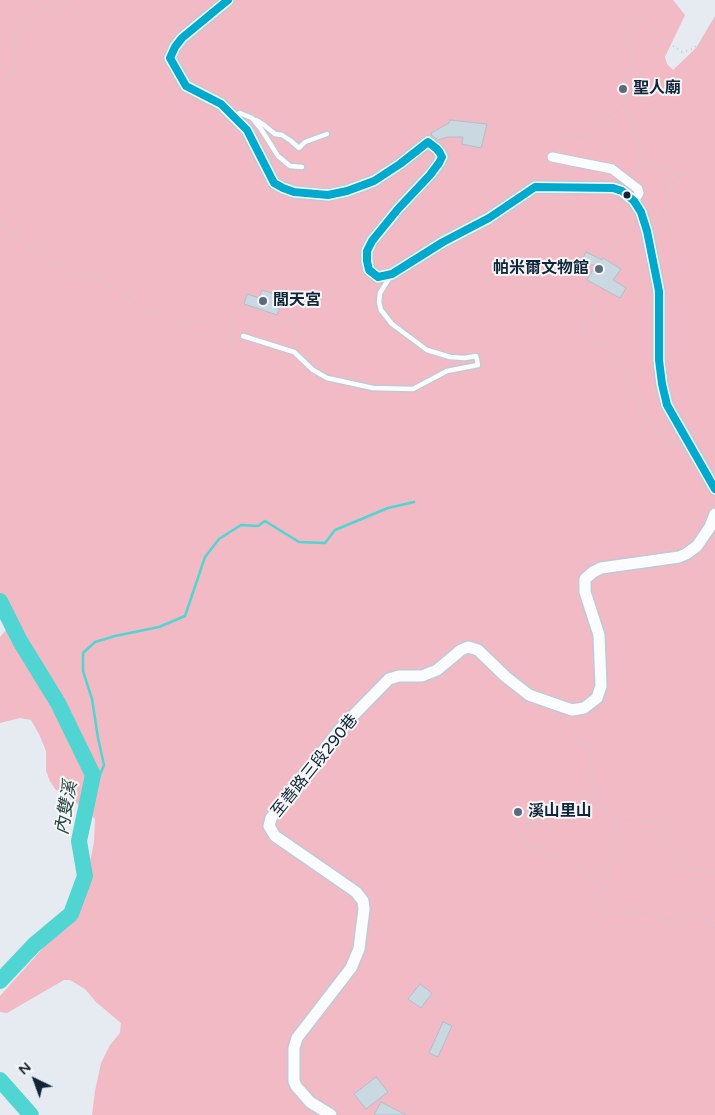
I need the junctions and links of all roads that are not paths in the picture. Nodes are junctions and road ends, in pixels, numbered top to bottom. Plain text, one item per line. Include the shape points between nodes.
1 (228, 0) edge
2 (234, 116) junction
3 (252, 118) junction
4 (327, 134) dead end
5 (552, 157) road end
6 (302, 166) dead end
7 (634, 201) junction
8 (392, 274) junction
9 (243, 336) road end
10 (715, 489) edge
11 (715, 514) edge
12 (332, 1115) edge

1 - 2 street via 182,38 170,58 186,86 221,104
2 - 3 lane via 240,113
2 - 8 street via 247,130 274,182 282,188 306,194 328,195 347,191 374,181 428,142 437,149 442,157 440,162 398,209 367,251 370,270 378,277
3 - 4 lane via 299,148
3 - 6 lane via 278,156 290,166
5 - 7 street via 612,169 638,189
7 - 8 street via 613,188 535,187 489,218
7 - 10 street via 648,231 658,291 660,360 667,405
8 - 9 lane via 380,293 379,302 392,324 427,350 450,357 476,356 478,365 447,371 413,389 372,388 327,378 294,352
11 - 12 street, 至善路三段290巷 via 697,546 686,554 601,568 585,579 585,592 599,635 601,686 597,698 584,708 572,710 529,694 478,650 468,646 437,670 422,676 389,679 340,729 271,818 269,826 274,836 356,892 363,901 359,949 351,968 297,1038 294,1048 296,1086 310,1102

